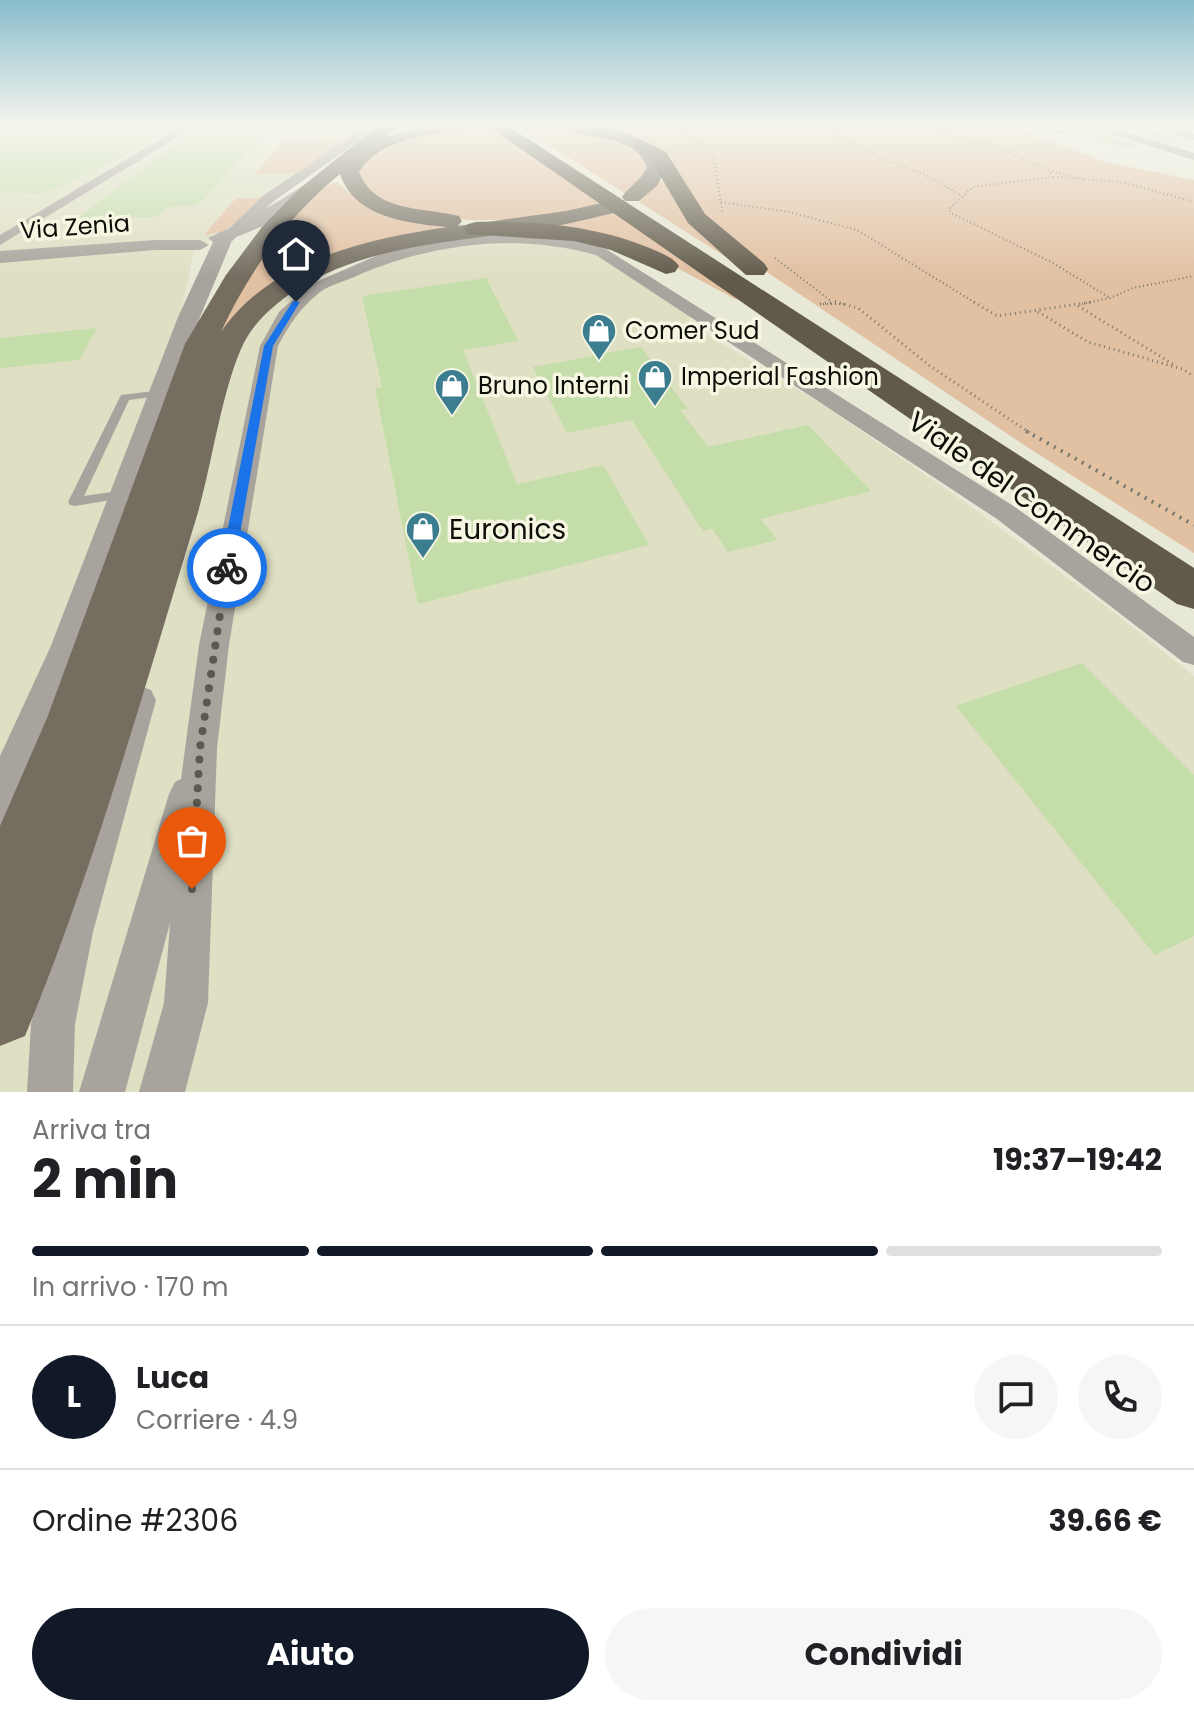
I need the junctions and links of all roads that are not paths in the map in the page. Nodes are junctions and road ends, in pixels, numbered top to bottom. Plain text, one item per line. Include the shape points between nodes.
1 (110, 175) edge
2 (304, 175) edge
3 (327, 175) edge
4 (328, 175) edge
5 (350, 175) edge
6 (570, 175) edge
7 (587, 175) edge
8 (653, 175) edge
9 (670, 175) edge
10 (632, 197) dead end
11 (606, 208) dead end
12 (252, 212) junction
13 (273, 212) junction
14 (520, 224) junction
15 (476, 229) junction
16 (0, 241) edge
17 (215, 245) junction
18 (0, 257) edge
19 (202, 315) junction
20 (149, 394) junction
21 (1003, 442) junction
22 (1026, 479) junction
23 (125, 494) junction
24 (181, 503) junction
25 (1194, 564) edge
26 (1194, 591) edge
27 (1194, 653) edge
28 (200, 748) junction
29 (0, 805) edge
30 (0, 900) edge
31 (0, 1011) edge
32 (50, 1092) edge
33 (102, 1092) edge
34 (162, 1092) edge

1 - 16 street
2 - 12 street
3 - 13 street
4 - 19 main road via 268,235
5 - 14 main road via 353,186 382,206 450,221
6 - 22 highway
7 - 21 highway
8 - 10 main road
9 - 21 highway via 696,218 731,251
11 - 14 main road
12 - 13 street
12 - 17 street
13 - 17 street
14 - 15 main road
15 - 22 highway via 569,231 637,250 798,338
15 - 24 main road via 407,239 342,259 281,289 245,318 222,358
17 - 18 street, Via Zenia
17 - 19 street
17 - 19 street via 229,257 231,267
19 - 20 street
19 - 30 main road via 200,344 73,718
20 - 23 street
20 - 23 lane via 125,397 75,502
21 - 25 highway
22 - 26 highway
23 - 29 street via 68,648
24 - 31 main road via 104,733
24 - 32 street via 174,580 73,932 53,1024
27 - 28 street, Viale del Commercio via 1006,513 615,260 566,243 474,240 390,255 315,288 290,309 269,346 229,554
28 - 33 street
28 - 34 street via 186,1003

